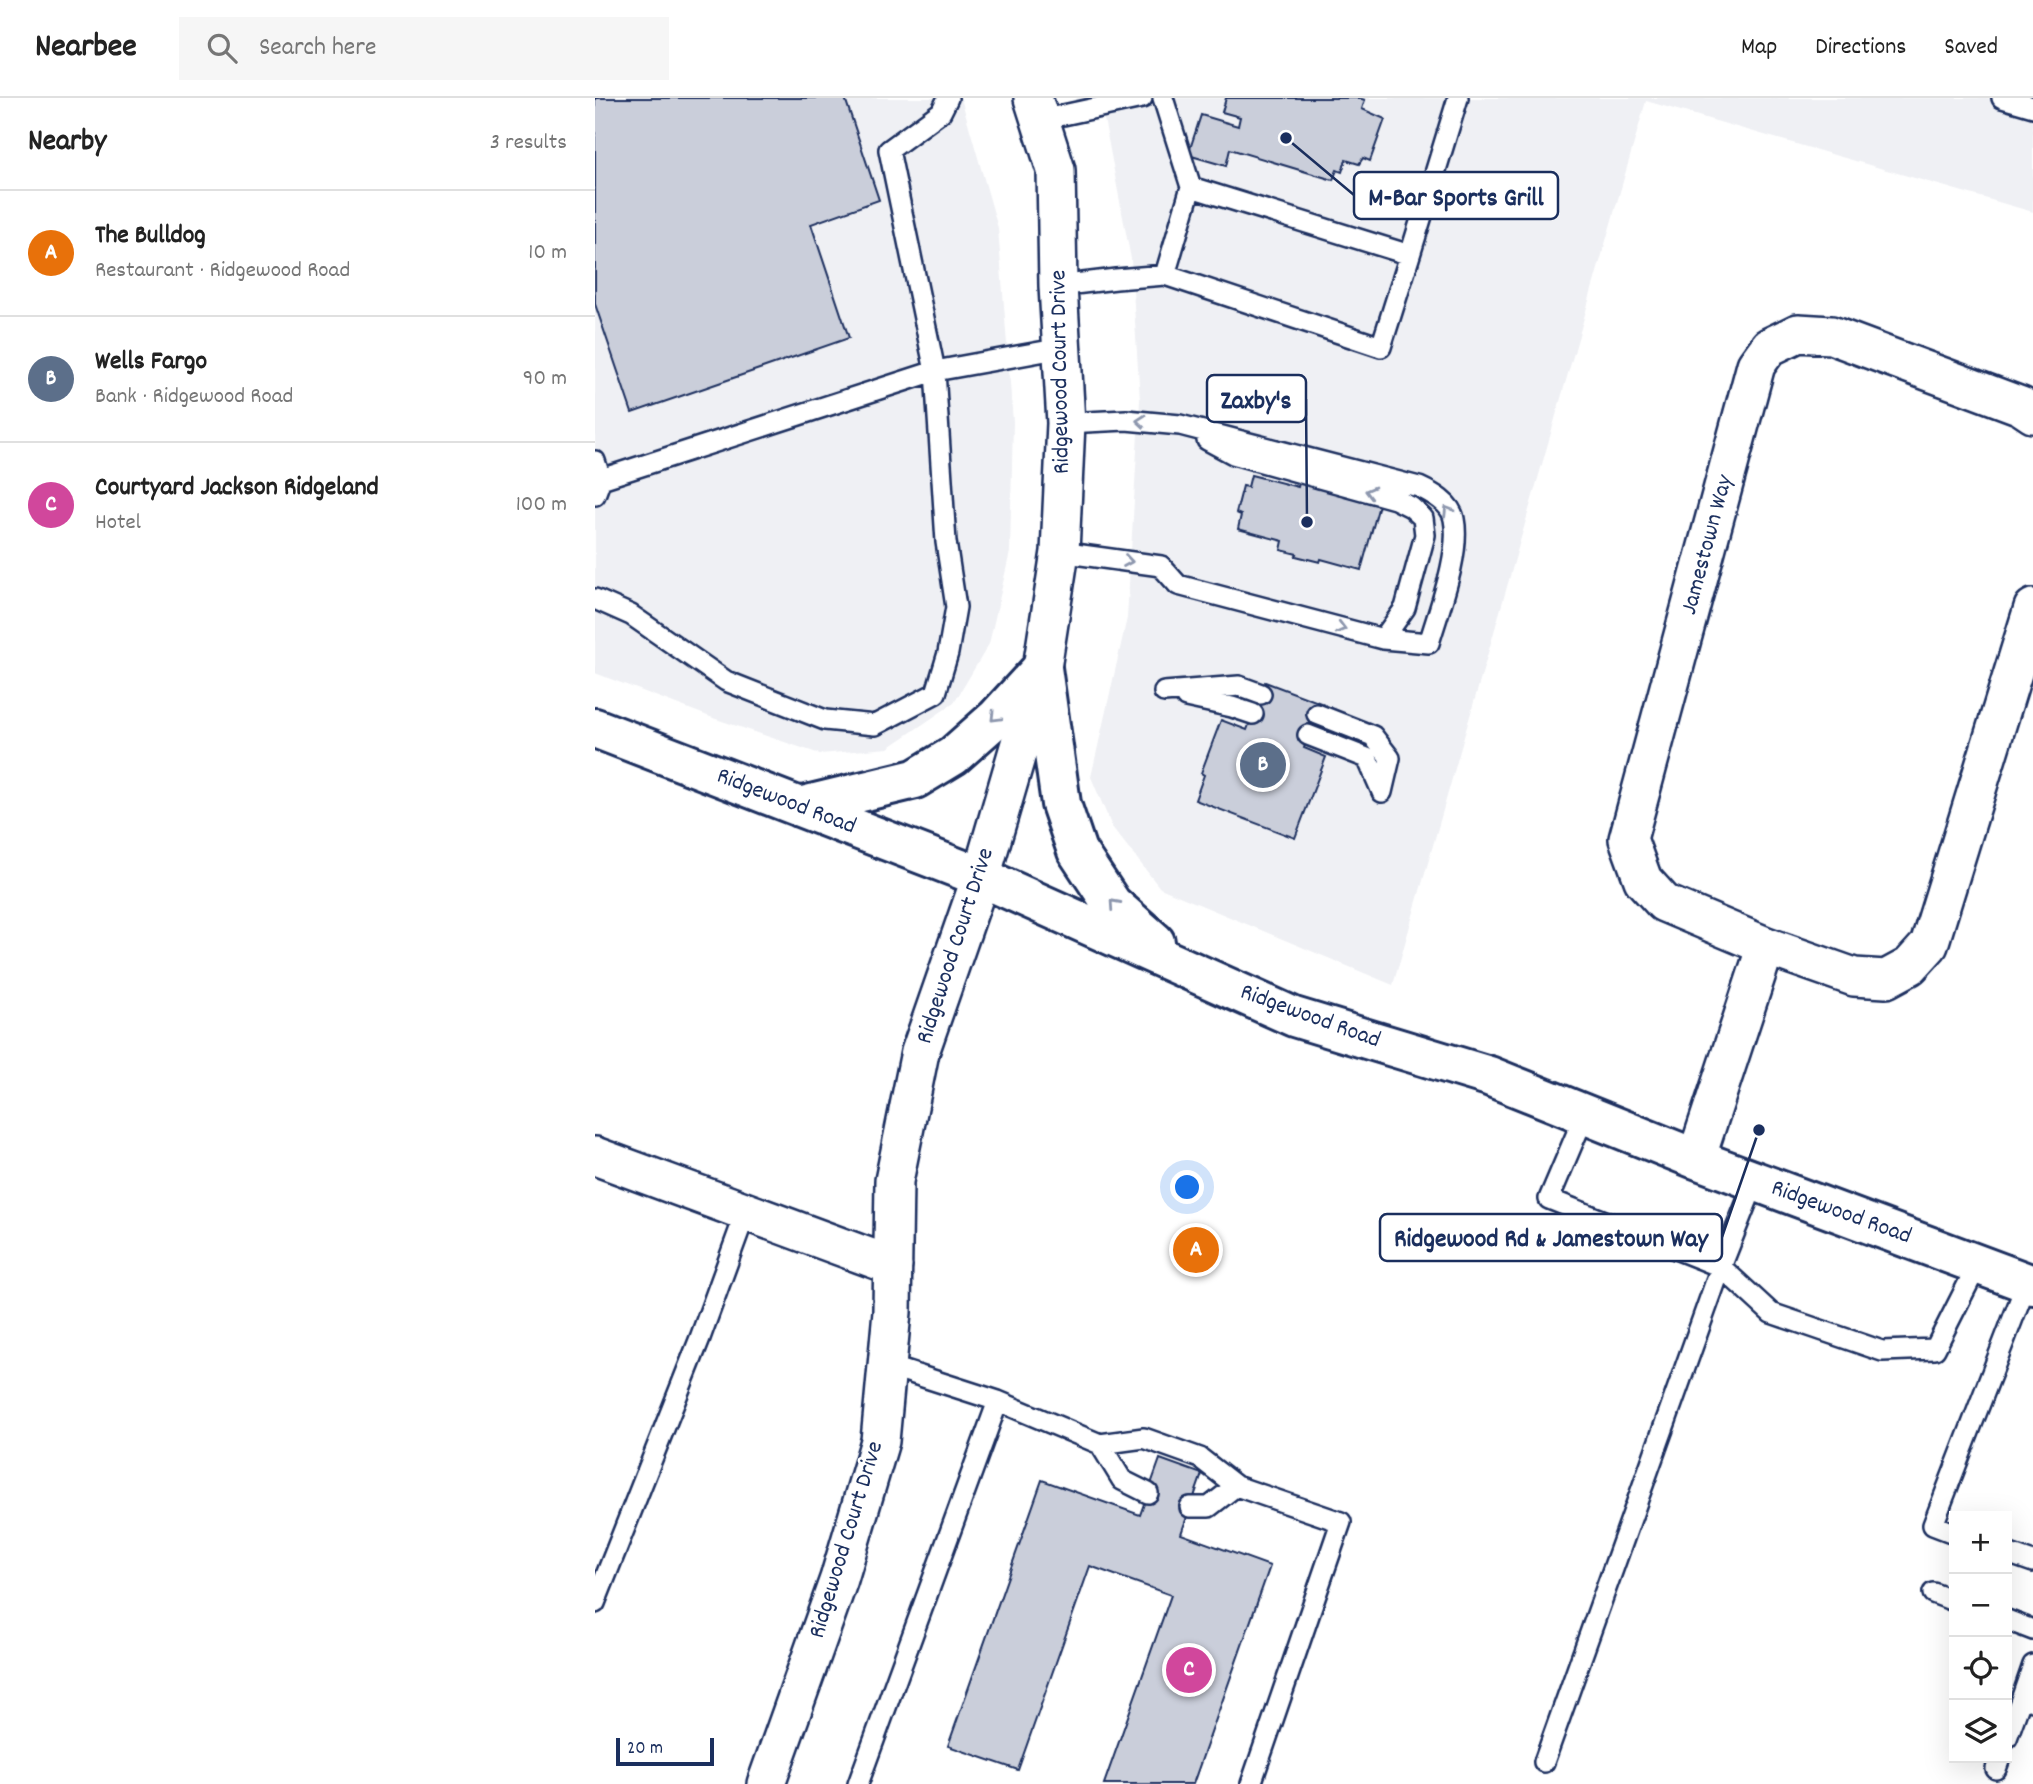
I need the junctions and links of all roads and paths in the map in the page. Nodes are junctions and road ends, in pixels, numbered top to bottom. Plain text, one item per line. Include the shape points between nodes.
1 (948, 98) edge
2 (1142, 98) edge
3 (1163, 98) edge
4 (1458, 98) edge
5 (2002, 98) edge
6 (2033, 107) edge
7 (1037, 109) edge
8 (1191, 187) junction
9 (1410, 255) junction
10 (1165, 275) junction
11 (1058, 286) junction
12 (1062, 348) junction
13 (935, 370) junction
14 (2033, 414) edge
15 (1066, 423) junction
16 (1179, 425) junction
17 (597, 478) edge
18 (1060, 552) junction
19 (595, 599) edge
20 (2033, 608) edge
21 (1383, 639) junction
22 (1042, 668) junction
23 (1261, 694) dead end
24 (1253, 714) dead end
25 (1317, 715) dead end
26 (595, 728) edge
27 (1308, 735) dead end
28 (799, 807) junction
29 (981, 877) junction
30 (1766, 946) junction
31 (1182, 967) junction
32 (1584, 1114) junction
33 (595, 1156) edge
34 (1696, 1159) junction
35 (1755, 1181) junction
36 (746, 1212) junction
37 (1979, 1264) junction
38 (893, 1266) junction
39 (1721, 1267) junction
40 (2030, 1284) edge
41 (887, 1365) junction
42 (998, 1401) junction
43 (1100, 1444) junction
44 (1236, 1486) junction
45 (1147, 1493) dead end
46 (1190, 1507) dead end
47 (1949, 1531) edge
48 (2012, 1555) edge
49 (2033, 1562) edge
50 (1933, 1593) dead end
51 (1949, 1599) edge
52 (595, 1603) edge
53 (2012, 1622) edge
54 (2033, 1630) edge
55 (2033, 1665) edge
56 (2027, 1699) edge
57 (2012, 1728) edge
58 (1544, 1762) dead end
59 (766, 1784) edge
60 (858, 1784) edge
61 (1251, 1784) edge

1 - 13 lane via 941,113 889,150
2 - 7 lane
3 - 8 lane
4 - 9 lane
5 - 6 lane
7 - 11 street, Ridgewood Court Drive via 1056,170
8 - 9 lane
8 - 10 lane
9 - 10 lane via 1381,347
10 - 11 lane
11 - 12 street, Ridgewood Court Drive
12 - 13 lane
12 - 15 street, Ridgewood Court Drive
13 - 17 lane
13 - 19 lane via 946,542 956,607 949,653 936,692 875,725 825,720 726,681 631,615
14 - 30 street, Jamestown Way via 1831,335 1798,333 1769,347 1756,365 1628,839 1643,880 1664,903
16 -> 15 lane via 1126,420
15 - 18 street, Ridgewood Court Drive
21 -> 16 lane via 1405,608 1425,534 1423,518 1395,499 1233,454
21 -> 16 lane via 1430,643 1455,550 1454,517 1437,496 1419,487
18 -> 21 lane via 1161,566 1178,585
18 - 22 street, Ridgewood Court Drive
20 - 30 street, Jamestown Way via 1929,945 1910,966 1886,979 1854,977
22 -> 28 street via 953,757 915,779
22 - 29 street, Ridgewood Court Drive
31 -> 22 street via 1112,904 1077,851 1061,804
23 - 24 lane via 1239,686 1164,692
25 - 27 lane via 1373,736 1390,758 1382,792 1367,758
26 - 28 street, Ridgewood Road
28 - 29 street, Ridgewood Road
29 - 31 street, Ridgewood Road
29 - 38 street, Ridgewood Court Drive via 921,1052 894,1181
30 - 34 street
31 - 32 street, Ridgewood Road via 1294,1017 1489,1076
32 - 34 street, Ridgewood Road
32 - 39 lane via 1549,1199
33 - 36 street
34 - 35 street, Ridgewood Road
35 - 37 street, Ridgewood Road
35 - 39 lane
36 - 38 street
36 - 52 lane
37 - 39 lane via 1935,1349 1882,1351 1771,1313
37 - 40 street, Ridgewood Road
38 - 41 street, Ridgewood Court Drive
39 - 58 lane
40 - 47 lane via 1933,1525
41 - 42 lane
41 - 59 street, Ridgewood Court Drive via 880,1441 839,1579
42 - 43 lane
42 - 60 lane
43 - 44 lane via 1144,1438 1200,1458
43 - 45 lane via 1122,1480
44 - 46 lane via 1209,1507
44 - 61 lane via 1341,1522
48 - 49 lane
50 - 51 lane
53 - 54 lane
55 - 56 lane
56 - 57 lane

